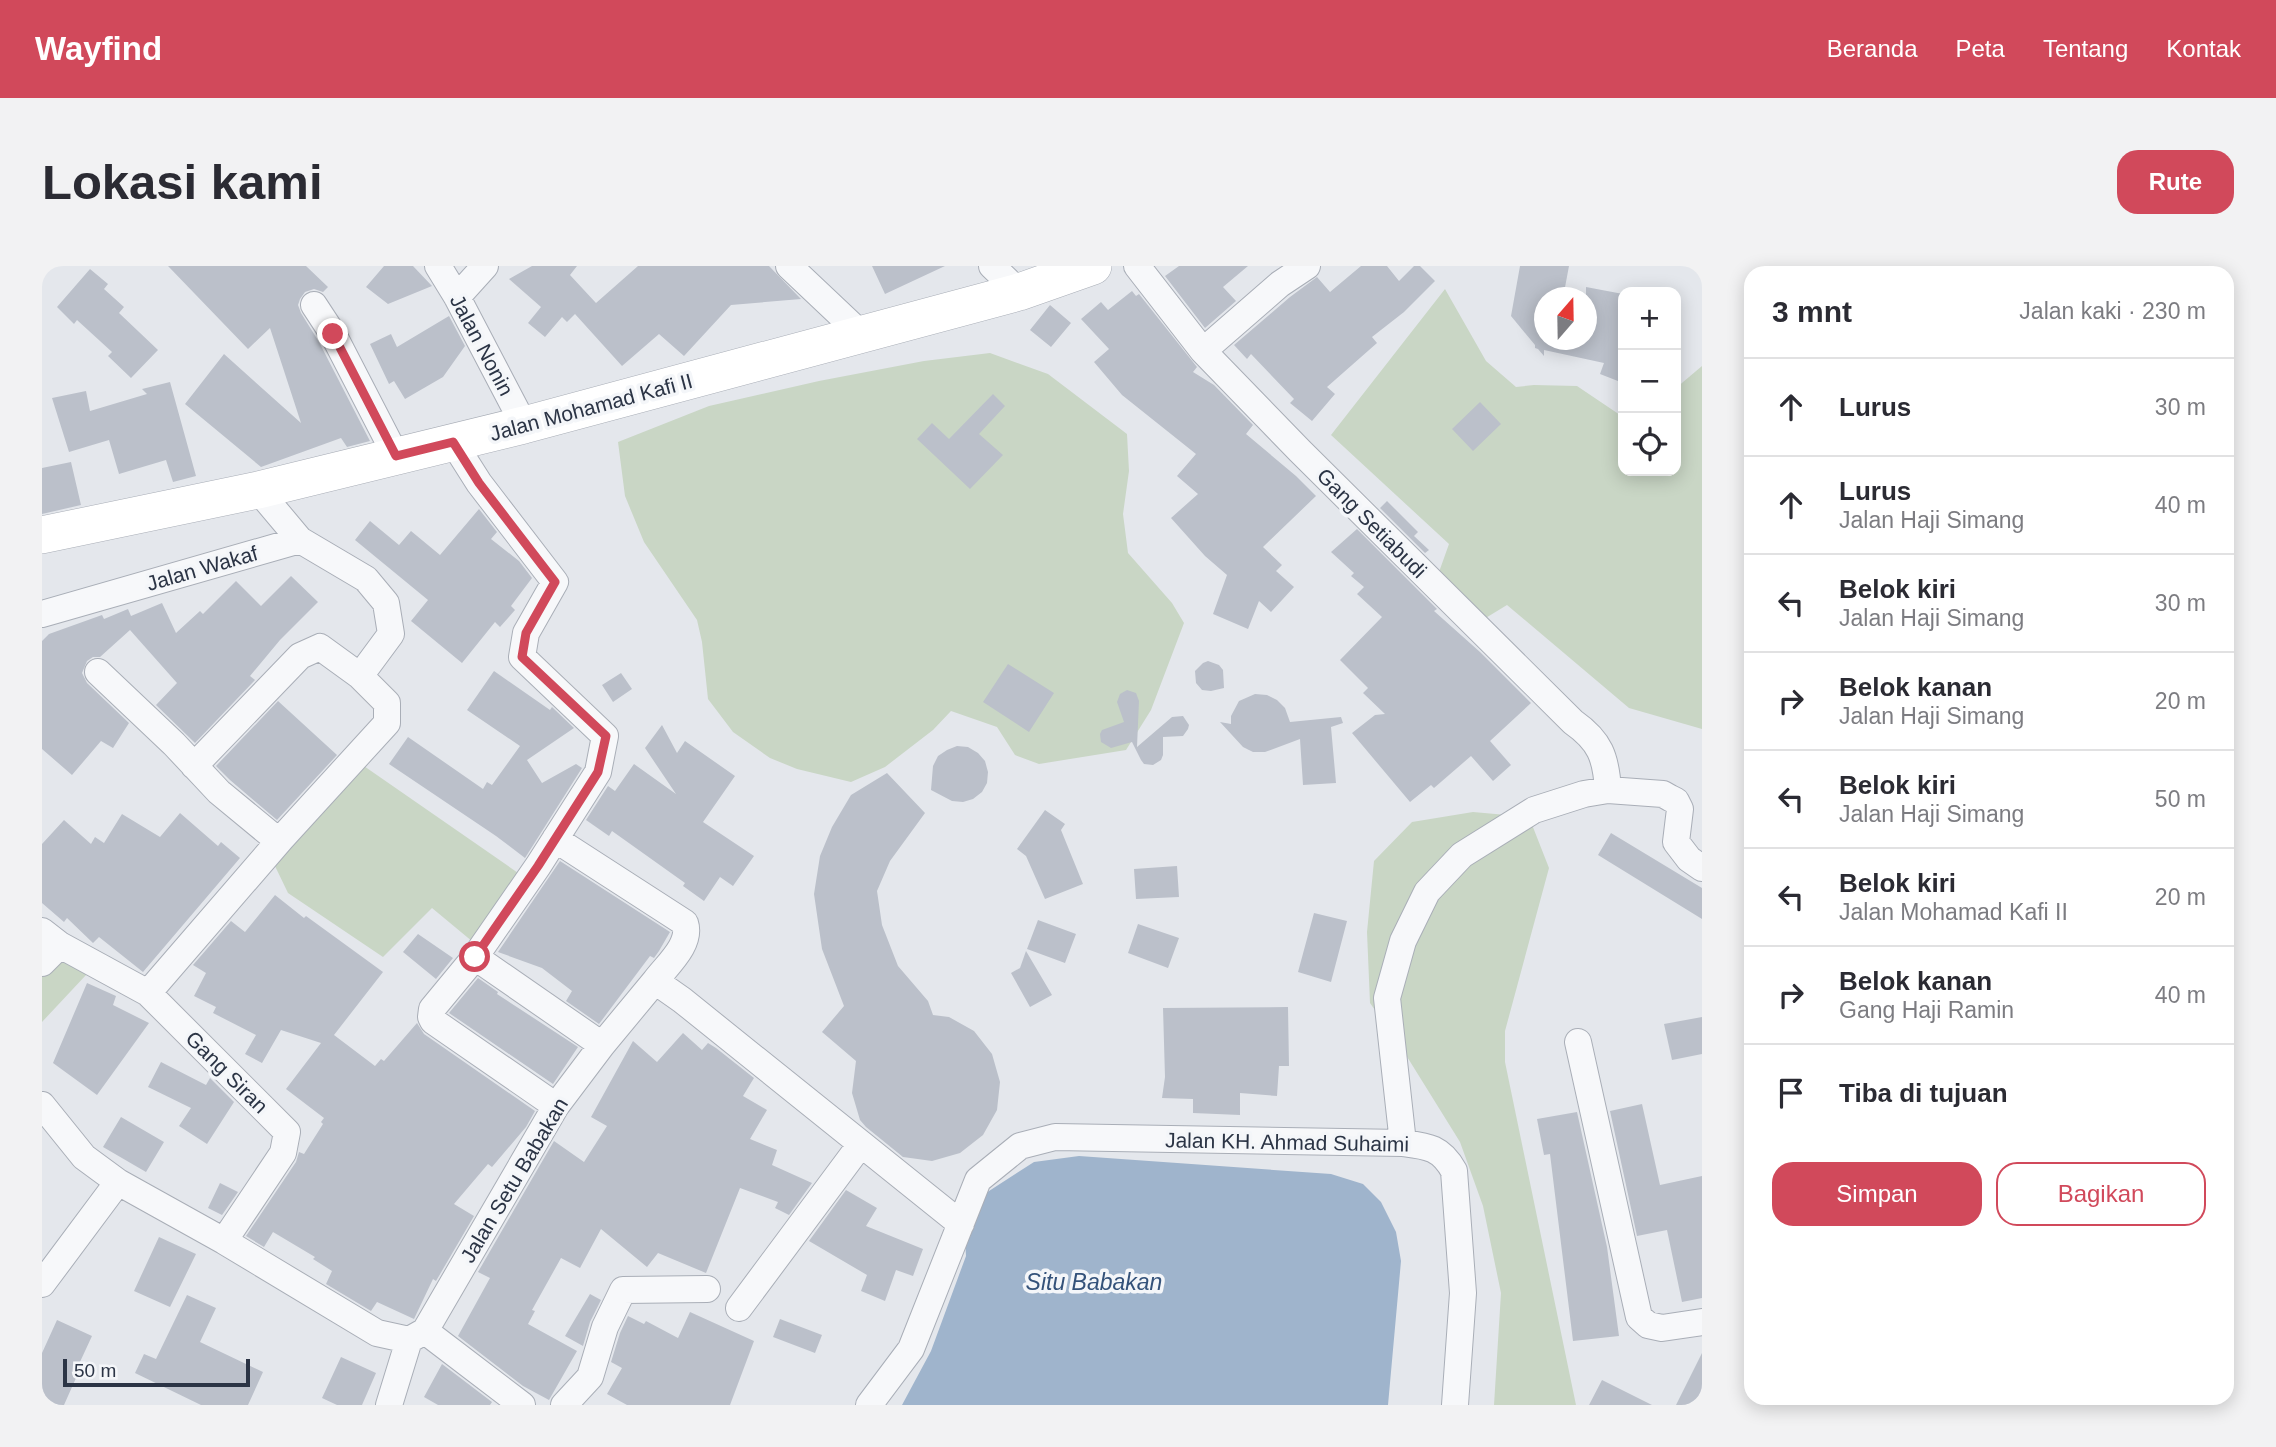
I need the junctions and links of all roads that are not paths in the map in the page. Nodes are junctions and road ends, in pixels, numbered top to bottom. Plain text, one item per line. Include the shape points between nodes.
1 (438, 266) edge
2 (485, 266) edge
3 (789, 266) edge
4 (992, 266) edge
5 (1093, 266) edge
6 (1137, 266) edge
7 (1307, 266) edge
8 (1019, 292) junction
9 (457, 297) junction
10 (314, 305) dead end
11 (862, 335) junction
12 (1203, 351) junction
13 (524, 425) junction
14 (459, 451) junction
15 (396, 456) junction
16 (263, 494) junction
17 (42, 534) edge
18 (296, 535) junction
19 (42, 614) edge
20 (98, 672) dead end
21 (360, 676) junction
22 (194, 766) junction
23 (1608, 782) junction
24 (281, 839) junction
25 (555, 839) junction
26 (1702, 868) edge
27 (48, 946) edge
28 (475, 957) junction
29 (655, 981) junction
30 (148, 993) junction
31 (1578, 1042) dead end
32 (602, 1045) junction
33 (42, 1105) edge
34 (556, 1106) junction
35 (1403, 1143) junction
36 (861, 1144) junction
37 (118, 1182) junction
38 (961, 1224) junction
39 (224, 1241) junction
40 (42, 1284) edge
41 (707, 1289) dead end
42 (739, 1308) dead end
43 (1702, 1322) edge
44 (417, 1336) junction
45 (389, 1405) edge
46 (522, 1405) edge
47 (564, 1405) edge
48 (869, 1405) edge
49 (1455, 1405) edge

1 - 9 street, Jalan Nonin
2 - 9 street
3 - 11 street
4 - 8 street
5 - 8 main road, Jalan Mohamad Kafi II
6 - 12 street, Gang Setiabudi
7 - 12 street
8 - 11 main road, Jalan Mohamad Kafi II
9 - 13 street, Jalan Nonin
10 - 15 street
11 - 13 main road, Jalan Mohamad Kafi II
12 - 23 street, Gang Setiabudi via 1594,739 1605,759
13 - 14 main road, Jalan Mohamad Kafi II
14 - 15 main road, Jalan Mohamad Kafi II
14 - 25 street via 555,582 526,633 522,657 606,736 598,772
15 - 16 main road, Jalan Mohamad Kafi II
16 - 17 main road, Jalan Mohamad Kafi II
16 - 18 street
18 - 19 street, Jalan Wakaf
18 - 21 street via 366,579 386,603 391,634
20 - 22 street
21 - 22 street via 320,646 300,656
21 - 24 street via 387,702 387,723
22 - 24 street via 271,837
23 - 26 street via 1676,801 1681,809 1676,842
23 - 35 street via 1534,810 1462,855 1427,891 1403,941 1387,998
24 - 30 street
25 - 28 street
25 - 29 street, Jalan Setu Babakan via 685,923 685,941
27 - 30 street, Gang Siran
28 - 32 street
28 - 34 street via 432,1009 432,1020
29 - 32 street, Jalan Setu Babakan
29 - 36 street
30 - 39 street, Gang Siran via 287,1132 283,1153
31 - 43 street via 1639,1317 1662,1328
32 - 34 street, Jalan Setu Babakan
33 - 37 street via 84,1157
34 - 44 street, Jalan Setu Babakan
35 - 38 street, Jalan KH. Ahmad Suhaimi via 1055,1137 1020,1146 978,1180
35 - 49 street, Jalan KH. Ahmad Suhaimi via 1431,1147 1454,1171 1463,1293
36 - 38 street
36 - 42 street
37 - 39 street
37 - 40 street
38 - 48 street, Jalan KH. Ahmad Suhaimi via 911,1349
39 - 44 street via 377,1333
41 - 47 street via 624,1290 605,1327 590,1377
44 - 45 street, Jalan Setu Babakan
44 - 46 street

